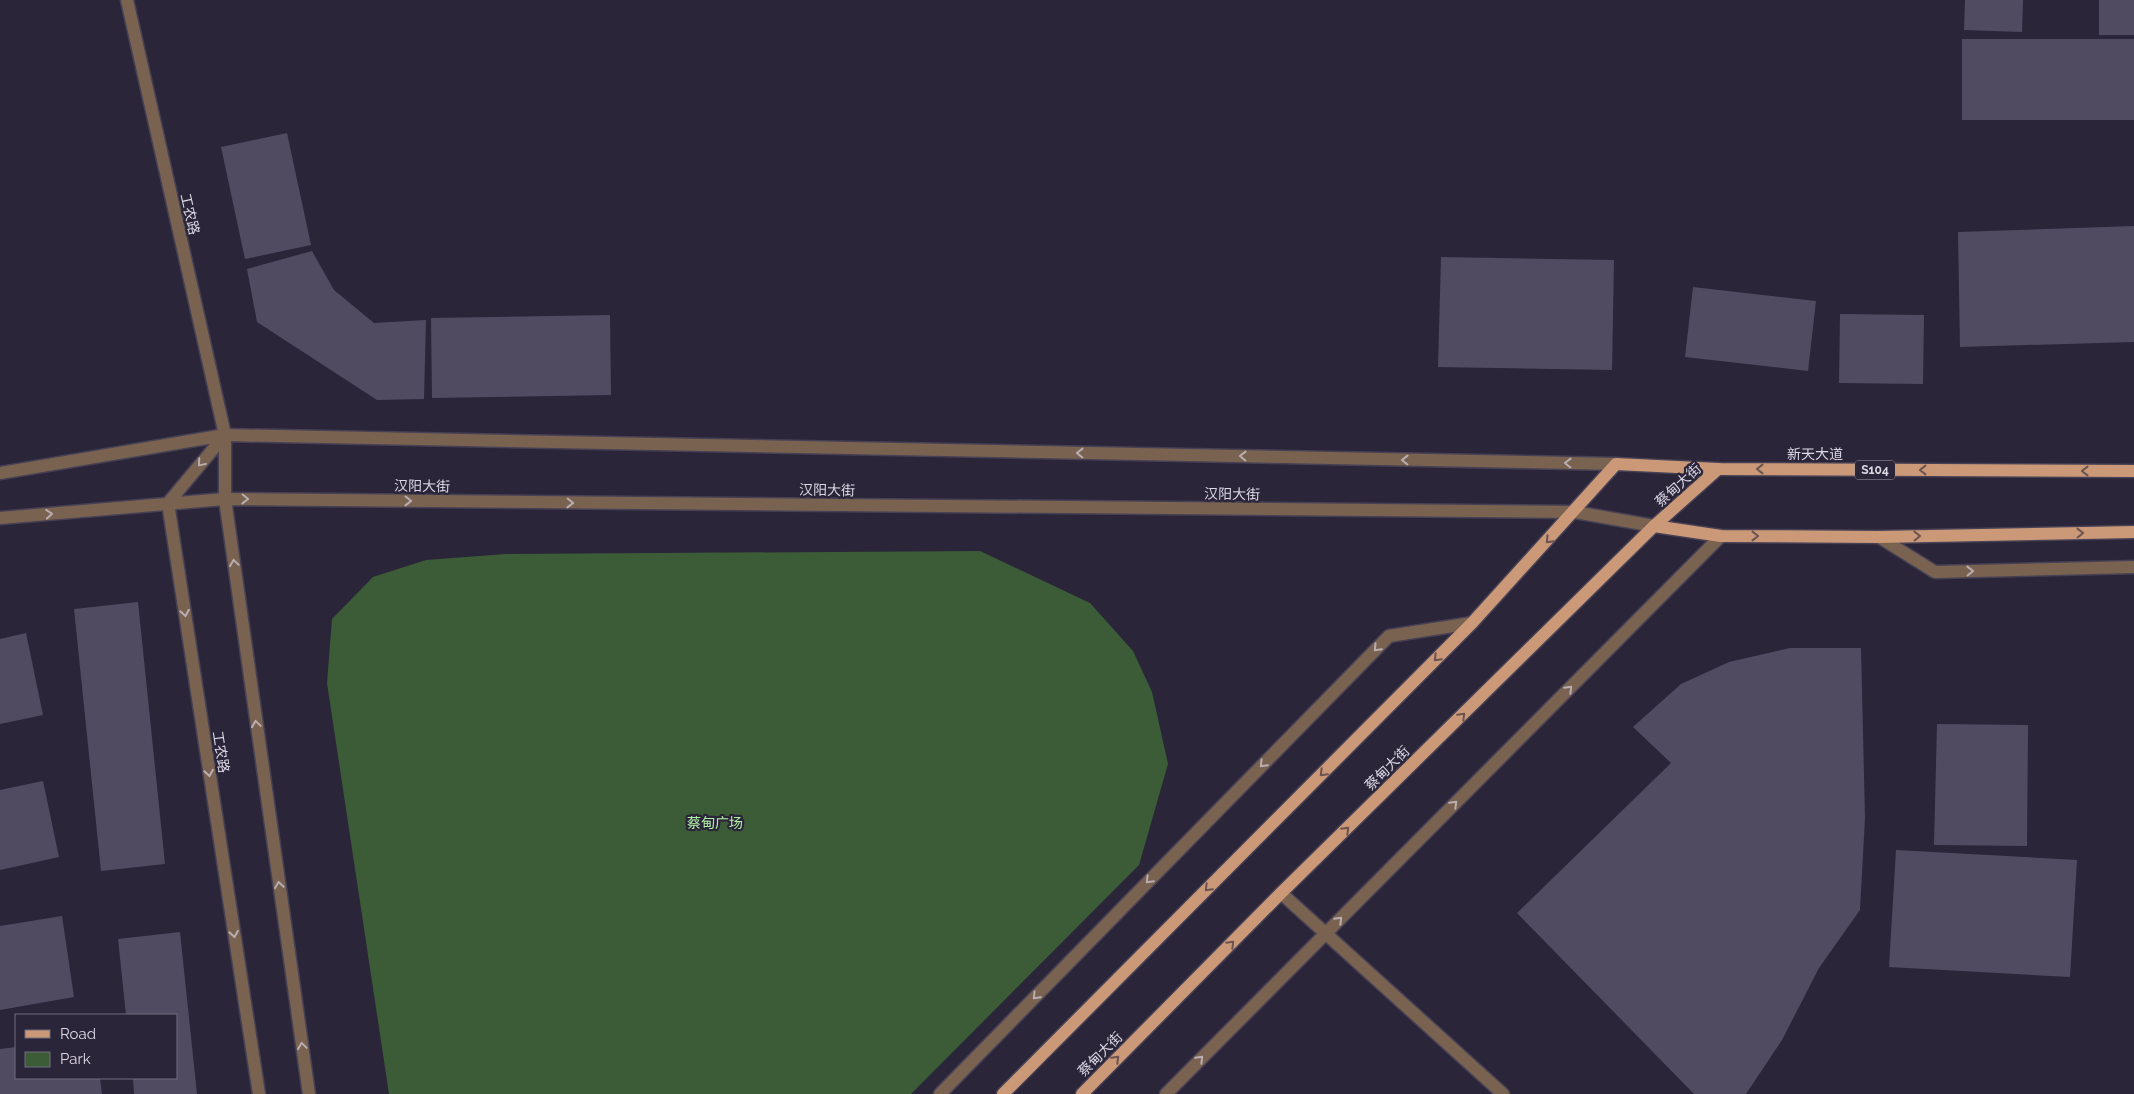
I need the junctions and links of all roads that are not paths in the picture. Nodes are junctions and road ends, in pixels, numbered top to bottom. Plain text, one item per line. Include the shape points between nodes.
1 (126, 0) edge
2 (225, 435) junction
3 (1616, 464) junction
4 (1718, 469) junction
5 (2134, 471) edge
6 (0, 473) edge
7 (225, 499) junction
8 (168, 503) junction
9 (1575, 512) junction
10 (0, 518) edge
11 (1654, 526) junction
12 (2134, 532) edge
13 (1721, 536) junction
14 (1879, 537) junction
15 (2134, 567) edge
16 (1472, 623) junction
17 (1281, 893) junction
18 (1325, 934) junction
19 (258, 1094) edge
20 (309, 1094) edge
21 (940, 1094) edge
22 (1003, 1094) edge
23 (1082, 1094) edge
24 (1166, 1094) edge
25 (1503, 1094) edge

1 - 2 street, 工农路
3 -> 2 street
2 - 6 street
2 - 7 street, 工农路
2 -> 8 street
3 - 4 main road, 新天大道 / S104
3 - 9 main road
5 -> 4 main road, 新天大道 / S104
4 - 11 main road, 蔡甸大街
7 - 8 street, 汉阳大街
7 -> 9 street, 汉阳大街
20 -> 7 street, 工农路
10 -> 8 street, 汉阳大街
8 -> 19 street, 工农路
9 - 11 street, 汉阳大街
9 -> 16 main road
11 - 13 main road
17 -> 11 main road, 蔡甸大街
14 -> 12 main road
13 -> 14 main road
18 -> 13 street
14 -> 15 street via 1935,572
16 -> 21 street via 1389,636
16 -> 22 main road
17 - 18 street
23 -> 17 main road, 蔡甸大街
24 -> 18 street
18 - 25 street

